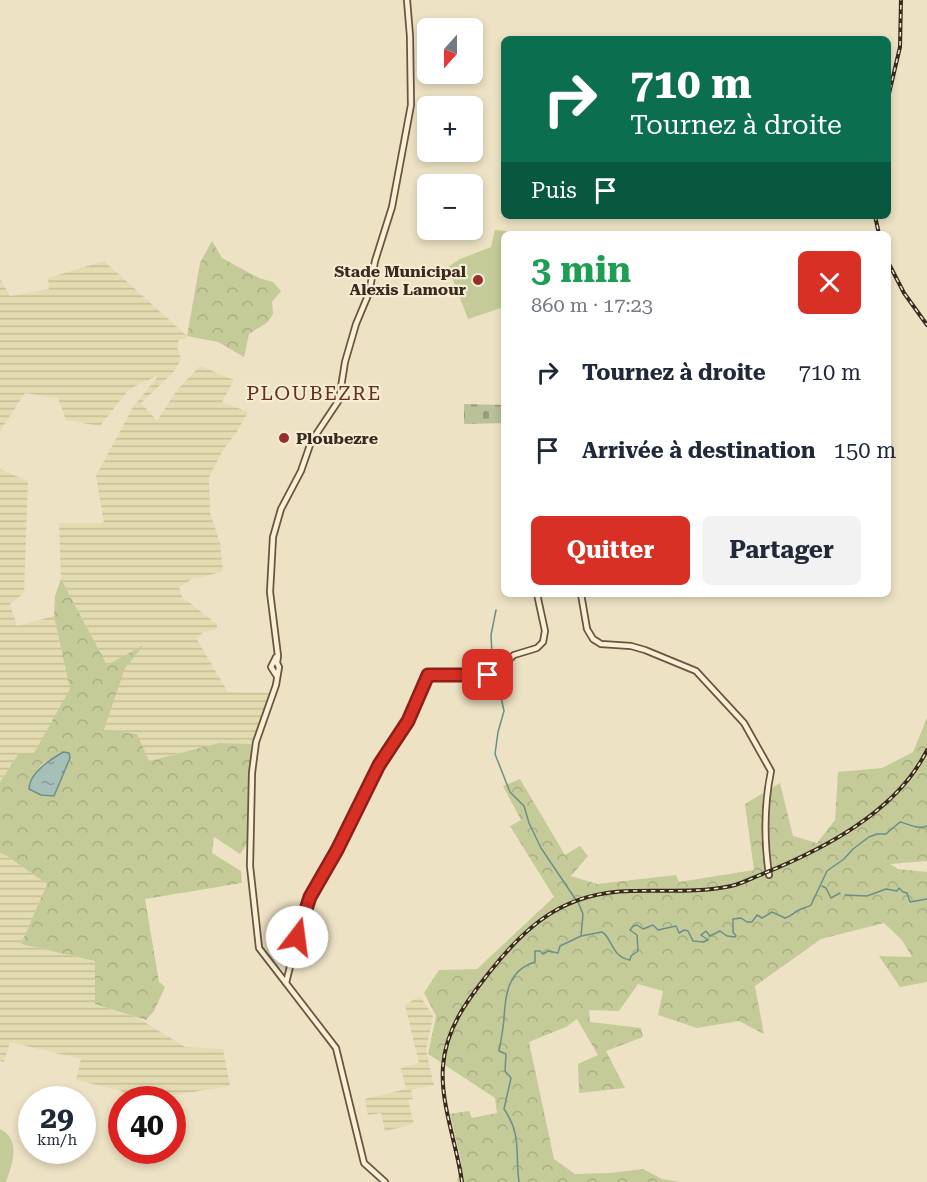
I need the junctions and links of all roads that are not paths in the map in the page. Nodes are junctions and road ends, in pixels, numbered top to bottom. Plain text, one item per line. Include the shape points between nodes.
1 (407, 0) edge
2 (538, 597) edge
3 (582, 597) edge
4 (769, 875) dead end
5 (286, 983) junction
6 (385, 1182) edge

1 - 5 main road via 411,93 392,207 345,363 339,400 311,442 302,471 285,498 272,550 270,592 277,651 271,667 277,678 256,742 251,876 259,948
2 - 5 main road via 545,631 537,648 514,655 496,672 478,676 428,675 408,721 379,765 310,897
3 - 4 main road via 592,639 601,644 636,647 694,669 744,723 771,771 766,793
5 - 6 main road via 336,1048 364,1163

